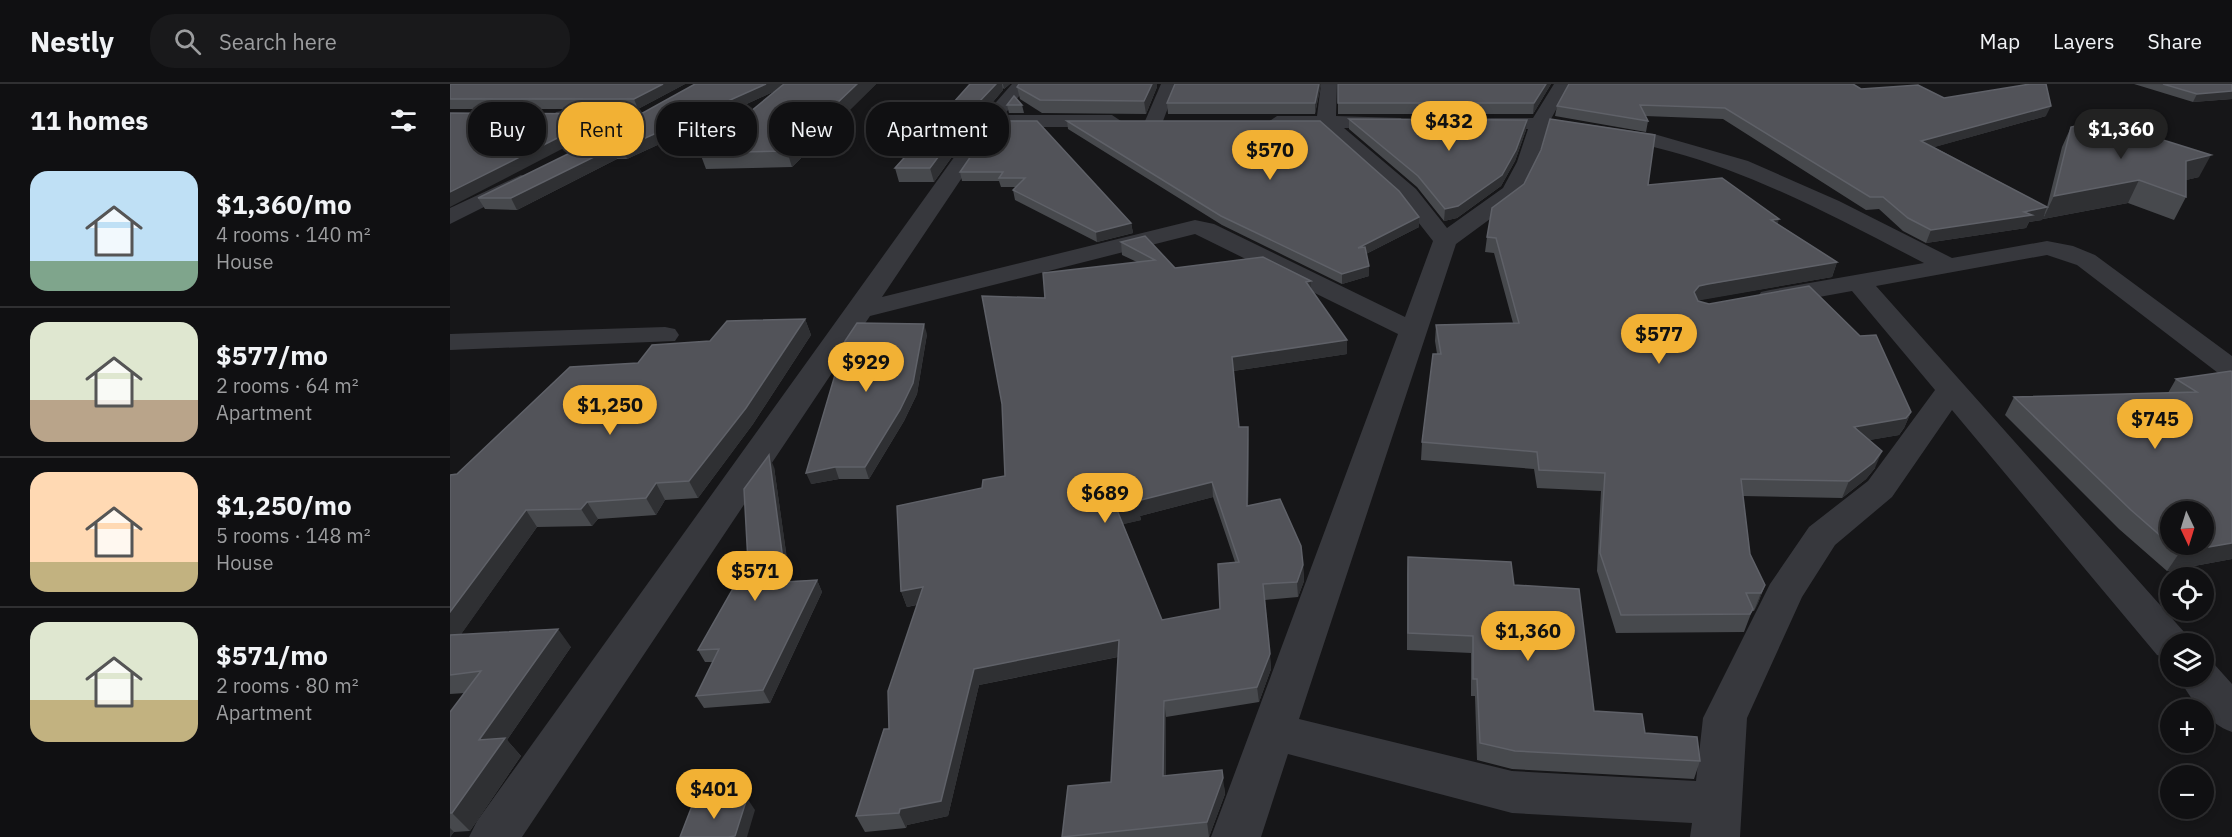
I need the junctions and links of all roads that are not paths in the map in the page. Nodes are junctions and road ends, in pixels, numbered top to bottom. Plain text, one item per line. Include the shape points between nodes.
1 (1021, 84) edge
2 (1169, 84) edge
3 (1329, 84) edge
4 (1562, 84) edge
5 (1006, 102) edge
6 (656, 110) edge
7 (644, 117) edge
8 (1009, 121) edge
9 (1154, 122) junction
10 (1177, 122) edge
11 (1257, 122) edge
12 (1326, 122) junction
13 (1409, 122) edge
14 (1468, 122) edge
15 (1540, 122) junction
16 (966, 156) edge
17 (541, 172) edge
18 (450, 217) edge
19 (1445, 241) junction
20 (1949, 266) junction
21 (1858, 282) junction
22 (1741, 303) edge
23 (860, 310) junction
24 (1413, 331) junction
25 (665, 335) dead end
26 (450, 342) edge
27 (481, 342) junction
28 (450, 368) edge
29 (2232, 370) edge
30 (1951, 389) junction
31 (2162, 633) edge
32 (2209, 687) edge
33 (2232, 714) edge
34 (1273, 731) junction
35 (1716, 820) edge
36 (494, 837) edge
37 (1236, 837) edge

1 - 5 street
2 - 9 street
3 - 12 street
4 - 15 street
6 - 7 street
8 - 9 street
9 - 10 street
11 - 12 street
12 - 13 street
12 - 19 street via 1408,194
14 - 15 street
15 - 19 street via 1512,192
15 - 20 street via 1611,131 1710,155 1773,179
16 - 23 street
17 - 18 street
19 - 24 street
20 - 21 street
20 - 29 street via 2047,248 2064,251 2086,260
21 - 22 street
21 - 30 street
23 - 24 street via 1195,227
23 - 36 street
24 - 34 street
25 - 27 street
26 - 27 street
27 - 28 street
30 - 31 street
30 - 35 street via 1880,489 1822,536 1784,594 1725,718
32 - 33 street
34 - 35 street via 1512,792
34 - 37 street

